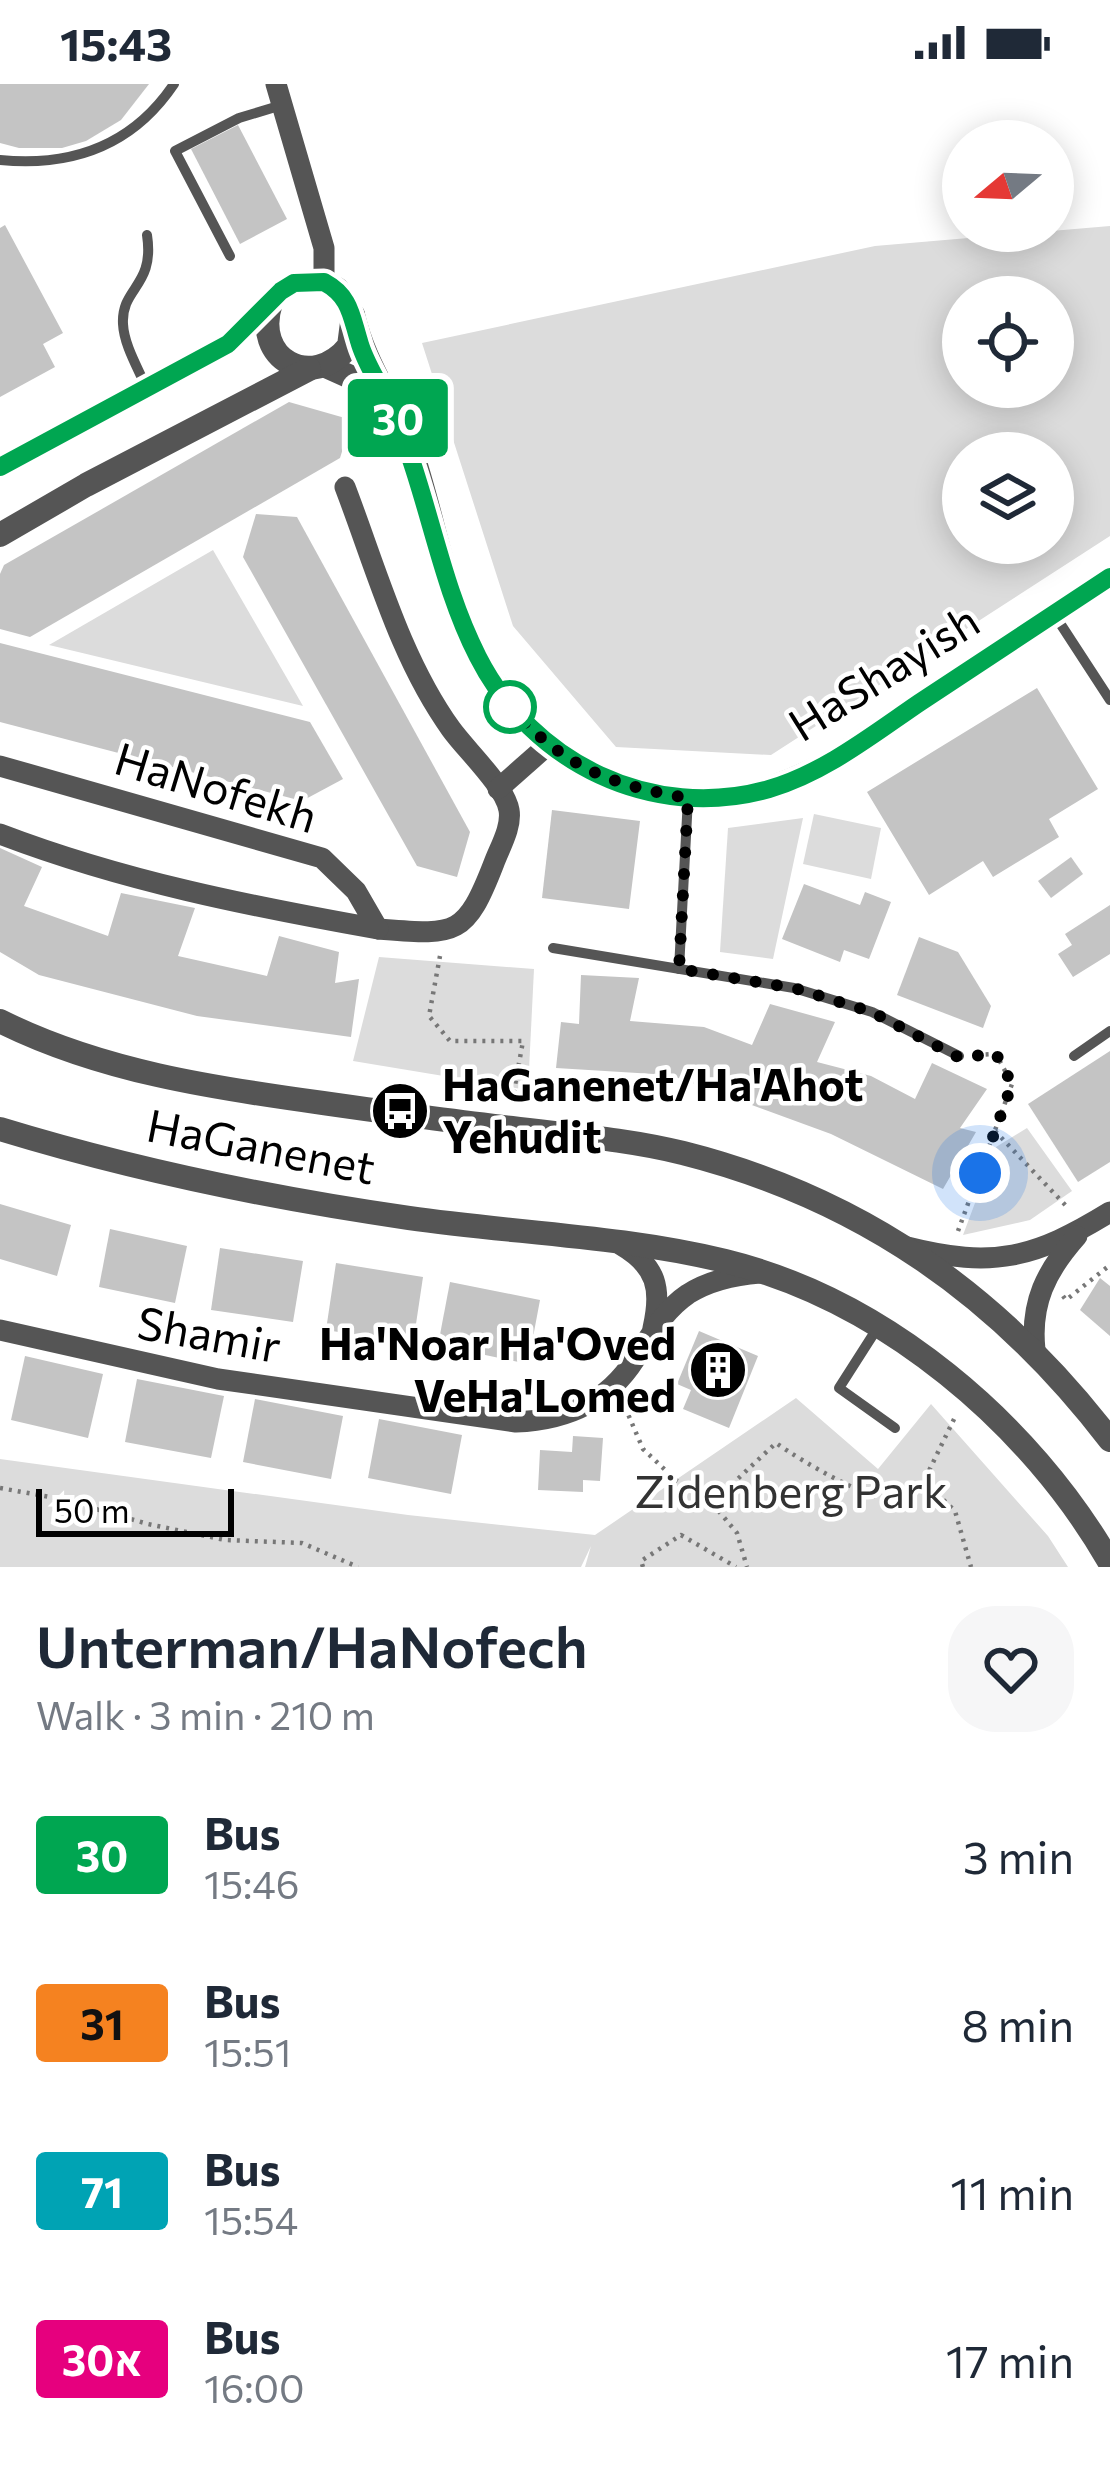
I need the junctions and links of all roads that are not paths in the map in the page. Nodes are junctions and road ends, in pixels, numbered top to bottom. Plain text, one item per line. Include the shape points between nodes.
1 (174, 84) edge
2 (279, 95) edge
3 (0, 160) edge
4 (147, 235) dead end
5 (230, 256) dead end
6 (324, 282) junction
7 (272, 303) junction
8 (353, 315) junction
9 (318, 367) junction
10 (146, 388) junction
11 (397, 416) junction
12 (0, 467) edge
13 (345, 487) dead end
14 (0, 535) edge
15 (1110, 577) edge
16 (1054, 614) junction
17 (1110, 700) edge
18 (549, 744) junction
19 (0, 766) edge
20 (498, 789) junction
21 (688, 798) junction
22 (0, 834) edge
23 (379, 929) junction
24 (553, 948) dead end
25 (679, 969) junction
26 (0, 1021) edge
27 (1110, 1031) edge
28 (1074, 1055) dead end
29 (958, 1057) road end
30 (0, 1129) edge
31 (1110, 1212) edge
32 (1086, 1227) junction
33 (616, 1242) junction
34 (907, 1247) junction
35 (761, 1273) junction
36 (879, 1327) junction
37 (652, 1329) junction
38 (0, 1330) edge
39 (1035, 1350) junction
40 (895, 1427) dead end
41 (1110, 1440) edge
42 (1110, 1563) edge

1 - 3 lane via 157,110 80,156
2 - 5 lane via 175,151
2 - 6 street via 324,248
4 - 10 lane via 151,258 122,321
6 - 7 street via 294,283
6 - 8 street
7 - 9 street via 271,345 280,357
7 - 10 street via 228,344
8 - 9 street via 349,346
8 - 11 street, HaShayish via 359,344
9 - 11 street via 355,379
9 - 14 street
10 - 12 street
11 - 18 street, HaShayish via 478,656 510,706
13 - 20 street via 406,651 449,727
15 - 16 street, HaShayish
16 - 17 lane
16 - 21 street, HaShayish via 832,761 772,788
18 - 20 street
18 - 21 street, HaShayish via 614,783
19 - 23 street, HaNofekh via 322,858
20 - 23 street via 508,826 465,921 444,932
21 - 25 lane
22 - 23 street via 222,901
24 - 25 lane
25 - 29 lane via 794,988 872,1012
26 - 34 street, HaGanenet via 88,1057 174,1079 638,1144 735,1168
27 - 28 lane
30 - 33 street, HaGanenet via 204,1183
31 - 32 street
32 - 34 street via 982,1261
32 - 39 street via 1048,1274 1034,1309
33 - 35 street, HaGanenet
33 - 37 street via 639,1255 656,1279
34 - 39 street, HaGanenet
35 - 36 street, HaGanenet
35 - 37 street, Shamir via 703,1286
36 - 40 lane via 839,1388
36 - 42 street, HaGanenet via 967,1392 1025,1450
37 - 38 street, Shamir via 615,1386 569,1416 516,1422 218,1379
39 - 41 street, HaGanenet

